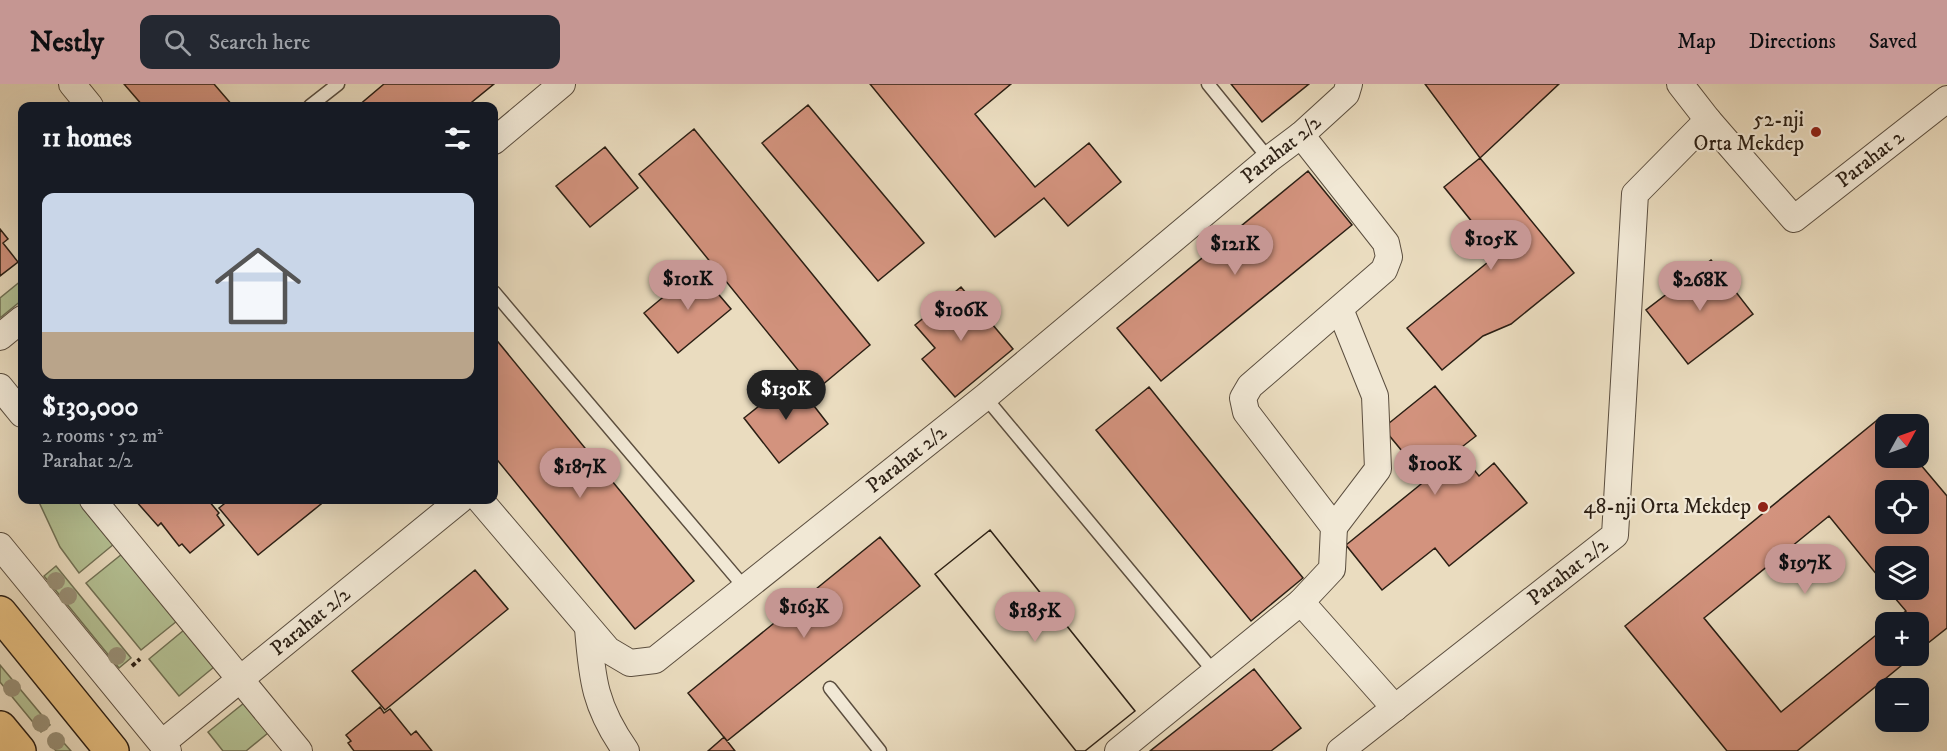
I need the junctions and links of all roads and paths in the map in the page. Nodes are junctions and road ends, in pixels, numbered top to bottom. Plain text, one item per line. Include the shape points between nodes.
1 (72, 84) edge
2 (338, 84) edge
3 (562, 84) edge
4 (1208, 84) edge
5 (1680, 84) edge
6 (1347, 89) edge
7 (1947, 99) edge
8 (87, 102) edge
9 (315, 102) edge
10 (1708, 120) junction
11 (1301, 135) junction
12 (498, 138) edge
13 (1269, 159) junction
14 (498, 297) edge
15 (1340, 309) junction
16 (18, 322) edge
17 (0, 337) edge
18 (0, 387) edge
19 (985, 397) junction
20 (18, 409) edge
21 (96, 504) edge
22 (455, 504) edge
23 (483, 504) edge
24 (1334, 528) junction
25 (0, 546) edge
26 (745, 588) junction
27 (1301, 602) junction
28 (0, 613) edge
29 (588, 628) junction
30 (1215, 673) junction
31 (240, 678) junction
32 (830, 688) dead end
33 (1395, 708) junction
34 (0, 728) edge
35 (165, 747) edge
36 (19, 751) edge
37 (112, 751) edge
38 (299, 751) edge
39 (626, 751) edge
40 (880, 751) edge
41 (1118, 751) edge
42 (1340, 751) edge

1 - 8 street
2 - 9 lane
3 - 12 street
4 - 13 lane
5 - 10 street
6 - 11 street, Parahat 2/2
7 - 10 street, Parahat 2 via 1794,219
10 - 33 street, Parahat 2/2 via 1635,194 1616,535
11 - 13 street, Parahat 2/2
11 - 15 street via 1386,243 1389,257 1384,270
13 - 19 street, Parahat 2/2
14 - 26 lane
15 - 24 street via 1375,396 1378,469
15 - 24 street via 1250,386 1243,398 1246,412
16 - 17 street
18 - 20 street
19 - 26 street, Parahat 2/2
19 - 30 lane
21 - 31 street
22 - 31 street, Parahat 2/2
23 - 29 street, Parahat 2/2
24 - 27 street via 1332,569
25 - 35 street
26 - 29 street, Parahat 2/2 via 655,660 630,663 608,650
27 - 30 street
27 - 33 street
28 - 37 main road
29 - 39 street via 592,677 599,703
30 - 41 street
31 - 35 street, Parahat 2/2
31 - 38 street
32 - 40 lane
33 - 42 street, Parahat 2/2
34 - 36 main road

